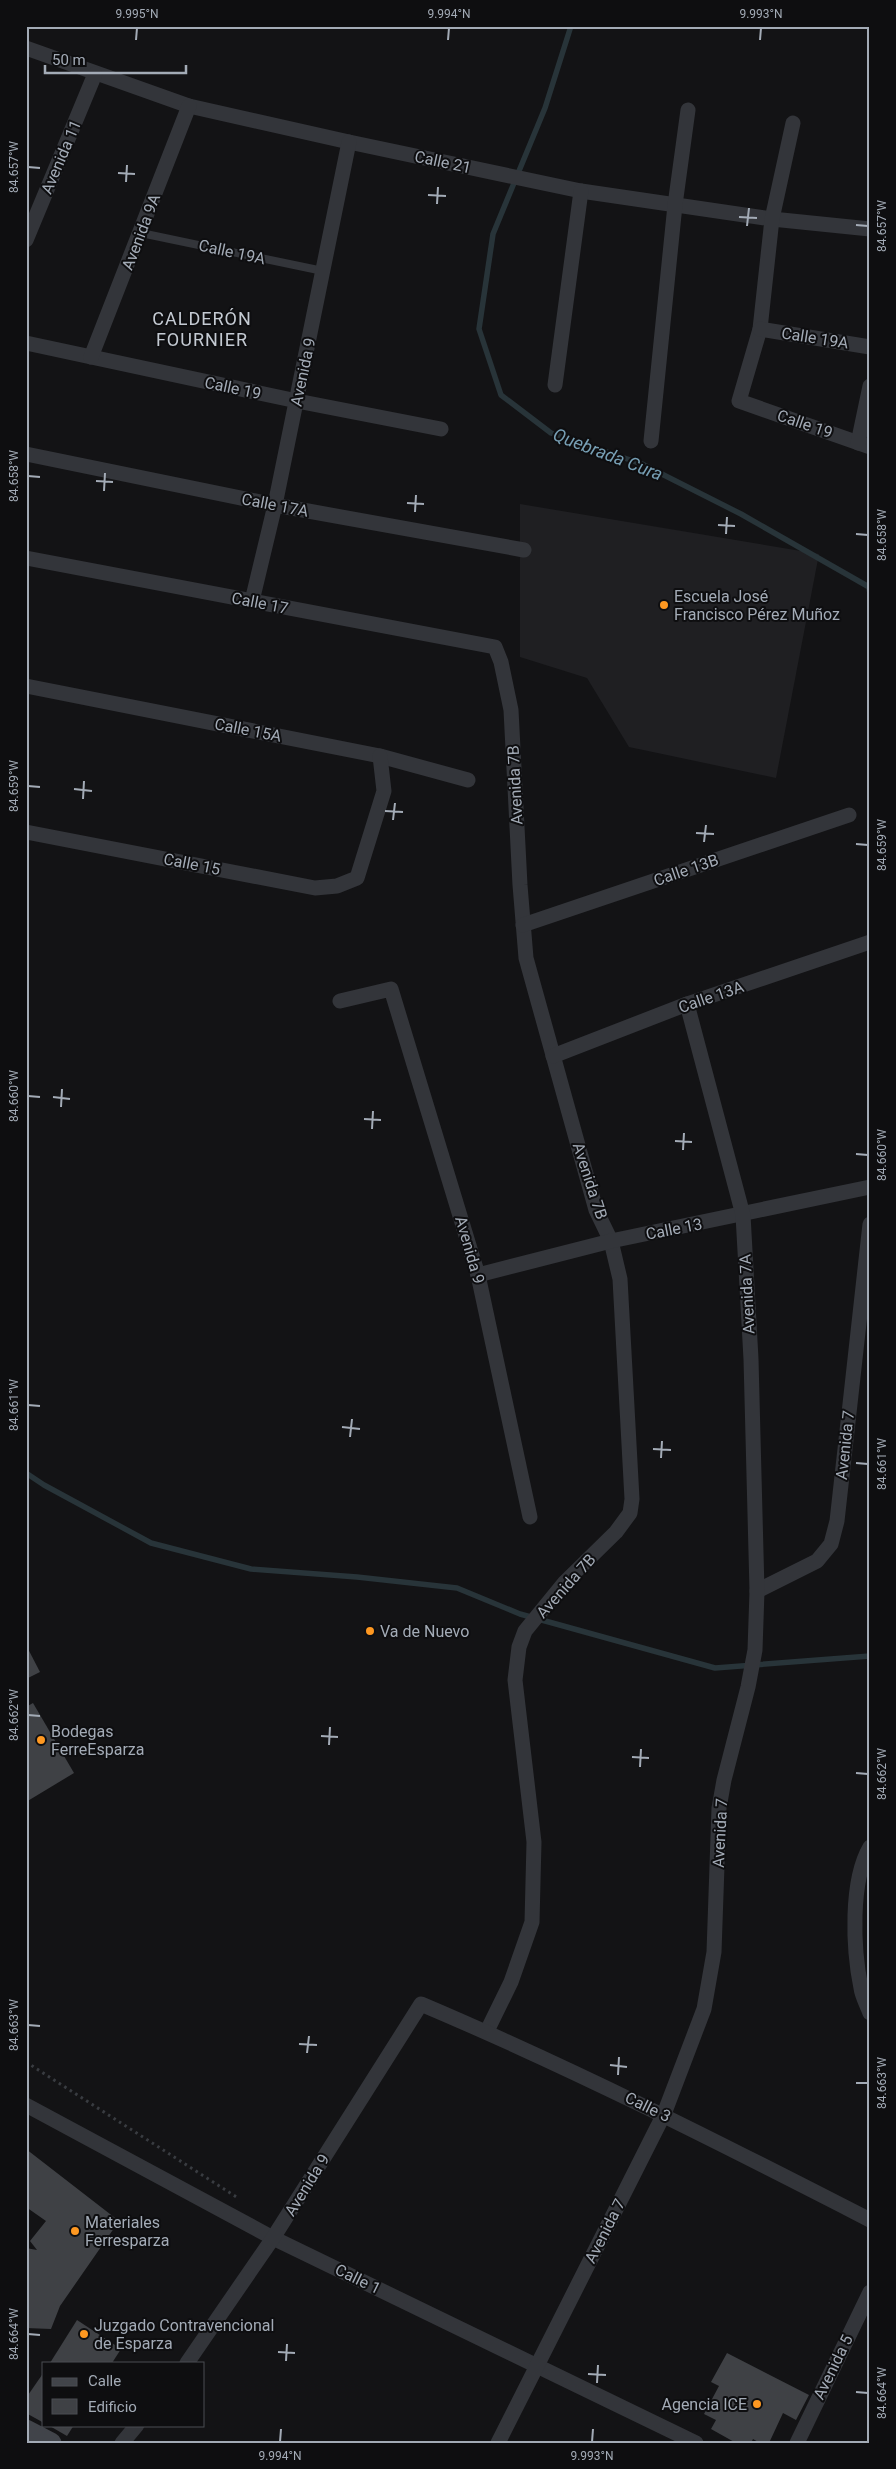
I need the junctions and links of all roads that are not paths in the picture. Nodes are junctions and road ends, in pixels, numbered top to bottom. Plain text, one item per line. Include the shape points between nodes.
1 (26, 48) edge
2 (95, 74) junction
3 (190, 106) junction
4 (688, 110) dead end
5 (793, 123) dead end
6 (349, 142) junction
7 (581, 191) junction
8 (675, 205) junction
9 (772, 219) junction
10 (870, 229) edge
11 (141, 233) junction
12 (26, 240) edge
13 (323, 271) junction
14 (760, 329) junction
15 (26, 343) edge
16 (870, 347) edge
17 (91, 357) junction
18 (555, 385) dead end
19 (870, 386) edge
20 (297, 401) junction
21 (441, 429) dead end
22 (651, 441) dead end
23 (864, 445) edge
24 (26, 454) edge
25 (275, 506) junction
26 (524, 550) dead end
27 (26, 558) edge
28 (252, 601) junction
29 (495, 647) joint
30 (26, 686) edge
31 (380, 756) junction
32 (468, 780) dead end
33 (849, 815) dead end
34 (26, 832) edge
35 (523, 925) junction
36 (870, 942) edge
37 (340, 1001) dead end
38 (687, 1004) junction
39 (553, 1056) junction
40 (870, 1187) edge
41 (743, 1215) junction
42 (870, 1224) edge
43 (611, 1241) junction
44 (478, 1275) junction
45 (530, 1517) dead end
46 (757, 1591) junction
47 (870, 1847) edge
48 (421, 2004) joint
49 (870, 2013) edge
50 (486, 2031) junction
51 (26, 2105) edge
52 (664, 2114) junction
53 (870, 2220) edge
54 (273, 2238) junction
55 (870, 2292) edge
56 (188, 2362) edge
57 (537, 2365) junction
58 (135, 2426) edge
59 (26, 2430) edge
60 (51, 2443) edge
61 (122, 2443) edge
62 (498, 2443) edge
63 (696, 2443) edge
64 (797, 2443) edge

1 - 2 street, Calle 21
2 - 3 street, Calle 21
2 - 12 street, Avenida 11
3 - 6 street, Calle 21
3 - 11 street, Avenida 9A
4 - 8 street
5 - 9 street
6 - 7 street, Calle 21
6 - 13 street, Avenida 9
7 - 8 street, Calle 21
7 - 18 street
8 - 9 street, Calle 21
8 - 22 street
9 - 10 street, Calle 21
9 - 14 street
11 - 13 lane, Calle 19A
11 - 17 street, Avenida 9A
13 - 20 street, Avenida 9
14 - 16 street, Calle 19A
14 - 23 street, Calle 19 via 739,401
15 - 17 street, Calle 19
17 - 20 street, Calle 19
19 - 23 street
20 - 21 street, Calle 19
20 - 25 street, Avenida 9
24 - 25 street, Calle 17A
25 - 26 street, Calle 17A
25 - 28 street, Avenida 9
27 - 28 street, Calle 17
28 - 29 street, Calle 17
29 - 35 street, Avenida 7B via 512,710
30 - 31 street, Calle 15A
31 - 32 street, Calle 15A
31 - 34 street, Calle 15 via 384,792 357,878 337,886 315,888
33 - 35 street, Calle 13B
35 - 39 street, Avenida 7B via 526,958
36 - 38 street, Calle 13A
37 - 44 street, Avenida 9 via 391,989
38 - 39 street, Calle 13A
38 - 41 street, Avenida 7A
39 - 43 street, Avenida 7B via 596,1210
40 - 41 street, Calle 13
41 - 43 street, Calle 13
41 - 46 street, Avenida 7A via 751,1359
42 - 46 street, Avenida 7 via 837,1521 831,1544 817,1561
43 - 44 street, Calle 13
43 - 50 street, Avenida 7B via 620,1279 632,1499 630,1513 616,1532 565,1582 525,1631 519,1647 515,1680 534,1842 532,1922 511,1982
44 - 45 street, Avenida 9
46 - 52 street, Avenida 7 via 755,1650 719,1808 714,1952 706,1999
47 - 49 street via 862,1861 854,1916 861,1988
48 - 50 street, Calle 3
48 - 54 street, Avenida 9
50 - 52 street, Calle 3
51 - 54 street, Calle 1
52 - 53 street, Calle 3
52 - 57 street, Avenida 7
54 - 56 street, Avenida 9
54 - 57 street, Calle 1
55 - 64 street, Avenida 5
57 - 62 street, Avenida 7
57 - 63 street, Calle 1
58 - 61 street
59 - 60 street

